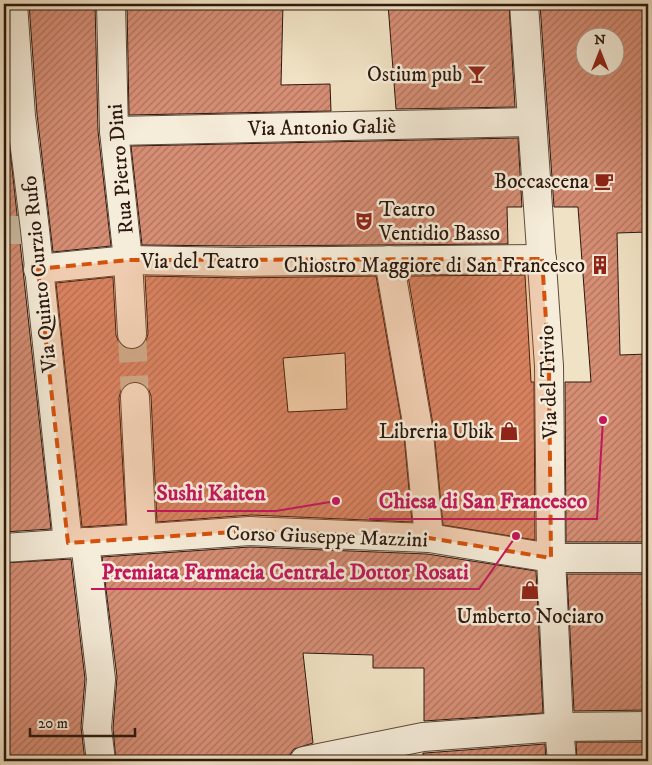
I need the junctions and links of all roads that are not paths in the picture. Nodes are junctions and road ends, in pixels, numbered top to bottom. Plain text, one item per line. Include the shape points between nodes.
1 (13, 4) edge
2 (111, 4) edge
3 (524, 4) edge
4 (531, 122) junction
5 (114, 131) junction
6 (542, 259) junction
7 (128, 260) junction
8 (389, 260) junction
9 (38, 269) junction
10 (132, 334) tunnel mouth
11 (135, 397) tunnel mouth
12 (142, 538) junction
13 (430, 538) junction
14 (77, 543) junction
15 (4, 548) edge
16 (551, 558) junction
17 (648, 558) edge
18 (648, 726) edge
19 (559, 727) junction
20 (101, 761) edge
21 (304, 761) edge
22 (562, 761) edge

1 - 9 street, Via Quinto Curzio Rufo via 21,116
2 - 5 street, Rua Pietro Dini
3 - 4 street, Via del Trivio
4 - 5 street, Via Antonio Galiè
4 - 6 street, Via del Trivio
5 - 7 street, Rua Pietro Dini
6 - 8 street, Via del Teatro
6 - 16 street, Via del Trivio via 549,366
7 - 8 street, Via del Teatro
7 - 9 street, Via del Teatro
7 - 10 street, Rua Pietro Dini
8 - 13 street via 419,434
9 - 14 street, Via Quinto Curzio Rufo
11 - 12 street
12 - 13 street, Corso Giuseppe Mazzini via 250,531
12 - 14 street, Corso Giuseppe Mazzini
13 - 16 street, Corso Giuseppe Mazzini
14 - 15 street, Corso Giuseppe Mazzini
14 - 20 street, Via Quinto Curzio Rufo via 101,679 97,728
16 - 17 street, Corso Giuseppe Mazzini
16 - 19 street, Via del Trivio
18 - 19 street
19 - 21 street via 424,737
19 - 22 street, Via del Trivio

